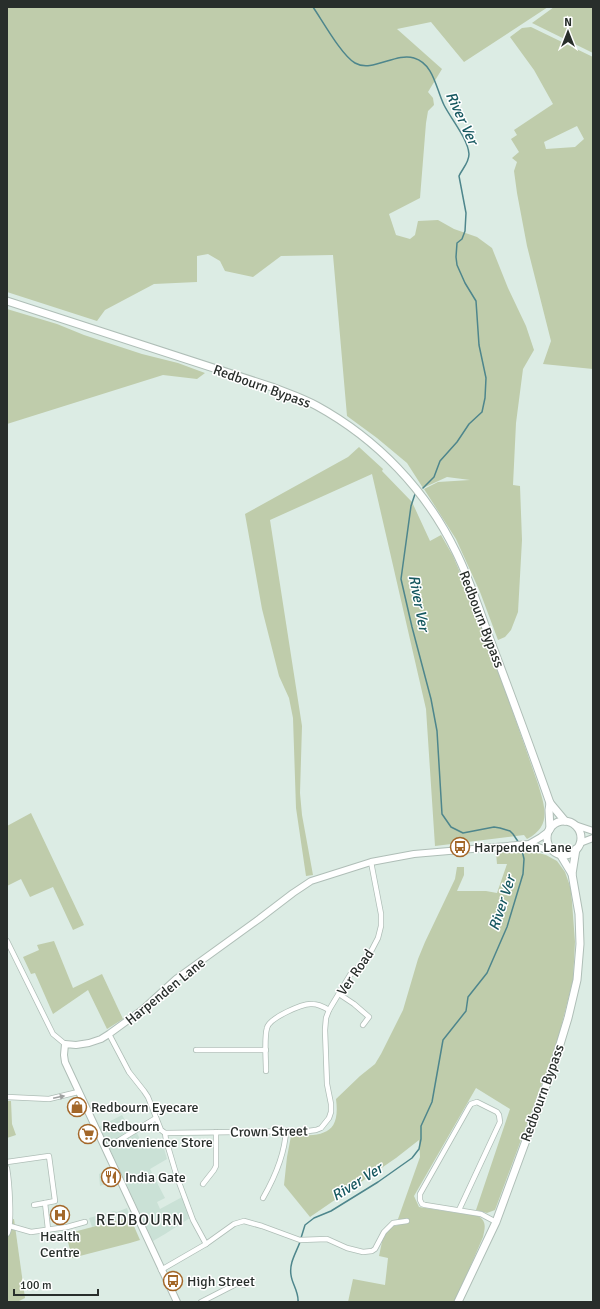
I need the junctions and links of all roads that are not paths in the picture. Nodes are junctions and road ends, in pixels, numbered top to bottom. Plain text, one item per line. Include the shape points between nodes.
1 (7, 301) edge
2 (550, 803) junction
3 (566, 821) junction
4 (575, 825) junction
5 (549, 830) junction
6 (593, 831) edge
7 (593, 838) edge
8 (526, 845) junction
9 (578, 846) junction
10 (552, 849) junction
11 (560, 854) junction
12 (371, 862) junction
13 (572, 874) junction
14 (7, 941) edge
15 (339, 994) junction
16 (329, 1010) junction
17 (363, 1025) dead end
18 (109, 1034) junction
19 (65, 1044) junction
20 (196, 1050) dead end
21 (266, 1050) junction
22 (266, 1071) dead end
23 (78, 1092) junction
24 (7, 1097) edge
25 (156, 1118) junction
26 (286, 1130) junction
27 (216, 1132) junction
28 (165, 1133) junction
29 (109, 1146) junction
30 (7, 1162) edge
31 (7, 1168) edge
32 (203, 1184) dead end
33 (263, 1198) dead end
34 (45, 1203) junction
35 (34, 1205) dead end
36 (459, 1210) junction
37 (407, 1221) dead end
38 (85, 1222) dead end
39 (496, 1222) junction
40 (10, 1226) junction
41 (48, 1229) junction
42 (7, 1234) edge
43 (206, 1244) junction
44 (162, 1270) junction
45 (244, 1285) dead end
46 (178, 1302) edge
47 (201, 1302) edge
48 (458, 1302) edge

1 - 2 main road, Redbourn Bypass via 293,395 345,423 383,453 425,498 457,552
2 - 3 main road, Redbourn Bypass
2 - 5 main road, Redbourn Bypass
3 - 4 main road
3 - 5 main road via 558,822
4 - 6 street
4 - 9 main road via 580,832
5 - 8 street via 542,838
5 - 10 main road via 548,842
7 - 9 street
8 - 10 street, Harpenden Lane
8 - 12 street, Harpenden Lane via 414,854
9 - 11 main road via 568,854
9 - 13 main road, Redbourn Bypass
10 - 11 main road
11 - 13 main road, Redbourn Bypass
12 - 15 street, Ver Road via 381,926 367,959 350,974
12 - 18 street, Harpenden Lane via 311,881 292,893 176,979 142,1010
13 - 39 main road, Redbourn Bypass via 579,914 580,944 573,998 554,1064
14 - 19 street via 53,1034
15 - 16 street, Ver Road
15 - 17 street via 369,1017
16 - 21 street via 308,1004 276,1018 267,1028
16 - 26 street, Crown Street via 325,1030 326,1084 331,1107 329,1118 316,1130
18 - 19 street, Harpenden Lane via 89,1043
18 - 25 street via 129,1072 144,1091
19 - 23 street via 65,1062
20 - 21 street
21 - 22 street
24 -> 23 street via 49,1099
23 - 29 street
25 - 28 street
25 - 29 street
26 - 27 street, Crown Street
26 - 33 street via 276,1172
27 - 28 street, Crown Street
27 - 32 street via 216,1166
28 - 43 street via 177,1177
29 - 44 street
30 - 34 street via 49,1156 55,1201
31 - 40 street
34 - 35 street
34 - 41 street
36 - 36 street via 425,1205 420,1202 419,1197 469,1107 477,1102 497,1112 500,1122
36 - 39 street via 481,1214
37 - 43 street via 392,1223 375,1249 369,1252 348,1248 327,1239 300,1240 244,1221 234,1224
38 - 41 street
39 - 48 main road, Redbourn Bypass
40 - 41 street via 31,1232
40 - 42 street
43 - 44 street
44 - 46 street
45 - 47 street via 238,1283

